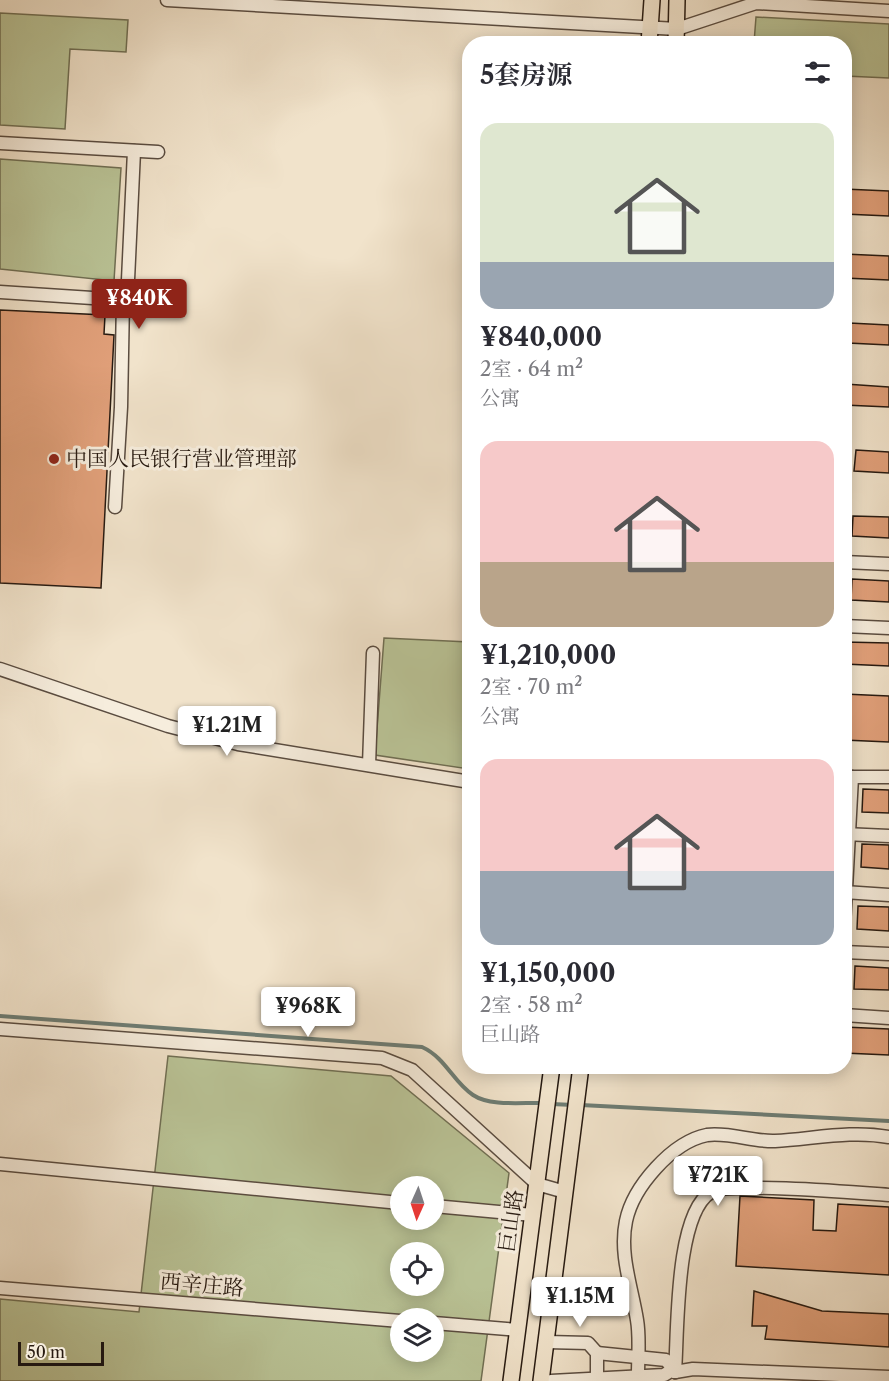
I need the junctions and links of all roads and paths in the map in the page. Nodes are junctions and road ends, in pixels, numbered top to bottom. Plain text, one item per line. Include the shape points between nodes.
1 (167, 0) edge
2 (652, 0) edge
3 (677, 0) edge
4 (889, 11) edge
5 (649, 36) edge
6 (677, 36) edge
7 (0, 143) edge
8 (134, 152) junction
9 (158, 152) dead end
10 (0, 292) edge
11 (123, 300) junction
12 (115, 507) dead end
13 (852, 562) edge
14 (889, 564) edge
15 (852, 626) edge
16 (889, 628) edge
17 (373, 653) dead end
18 (0, 669) edge
19 (369, 765) junction
20 (852, 777) edge
21 (889, 777) edge
22 (462, 781) edge
23 (852, 834) edge
24 (889, 836) edge
25 (852, 892) edge
26 (889, 894) edge
27 (852, 952) edge
28 (889, 954) edge
29 (852, 1016) edge
30 (889, 1018) edge
31 (0, 1029) edge
32 (551, 1074) edge
33 (580, 1074) edge
34 (889, 1137) edge
35 (0, 1164) edge
36 (537, 1184) junction
37 (565, 1192) junction
38 (889, 1195) edge
39 (390, 1202) edge
40 (444, 1207) edge
41 (533, 1215) junction
42 (0, 1288) edge
43 (390, 1320) edge
44 (444, 1324) edge
45 (518, 1330) junction
46 (547, 1342) junction
47 (597, 1353) junction
48 (638, 1357) junction
49 (675, 1372) junction
50 (638, 1375) junction
51 (889, 1377) edge
52 (597, 1380) edge
53 (511, 1381) edge
54 (541, 1381) edge
55 (551, 1381) edge

1 - 5 street
2 - 5 main road
3 - 6 main road
4 - 6 street via 756,3
5 - 6 street
7 - 8 street
8 - 9 street
8 - 11 street via 128,280
10 - 11 street
11 - 12 street
13 - 14 street
15 - 16 street
17 - 19 street
18 - 19 street via 168,726 238,744
19 - 22 street
20 - 21 street
23 - 24 street
25 - 26 street
27 - 28 street
29 - 30 street
31 - 36 street via 382,1058 398,1063 425,1082
32 - 36 main road, 巨山路
33 - 37 main road
34 - 48 street via 822,1135 775,1141 708,1135 669,1154 654,1169 626,1221 624,1254 638,1323
35 - 39 street
36 - 37 street
36 - 41 main road, 巨山路
37 - 46 main road
38 - 49 street via 738,1187 711,1191 694,1211 685,1237
40 - 41 street
41 - 45 main road, 巨山路
42 - 43 street, 西辛庄路
44 - 45 street
45 - 53 main road, 巨山路
46 - 47 street via 588,1343
46 - 54 main road
47 - 48 street
47 - 52 street
48 - 49 street via 666,1360
48 - 50 street
49 - 50 street via 674,1369 663,1375
49 - 51 street via 693,1369
50 - 52 street
52 - 55 street

